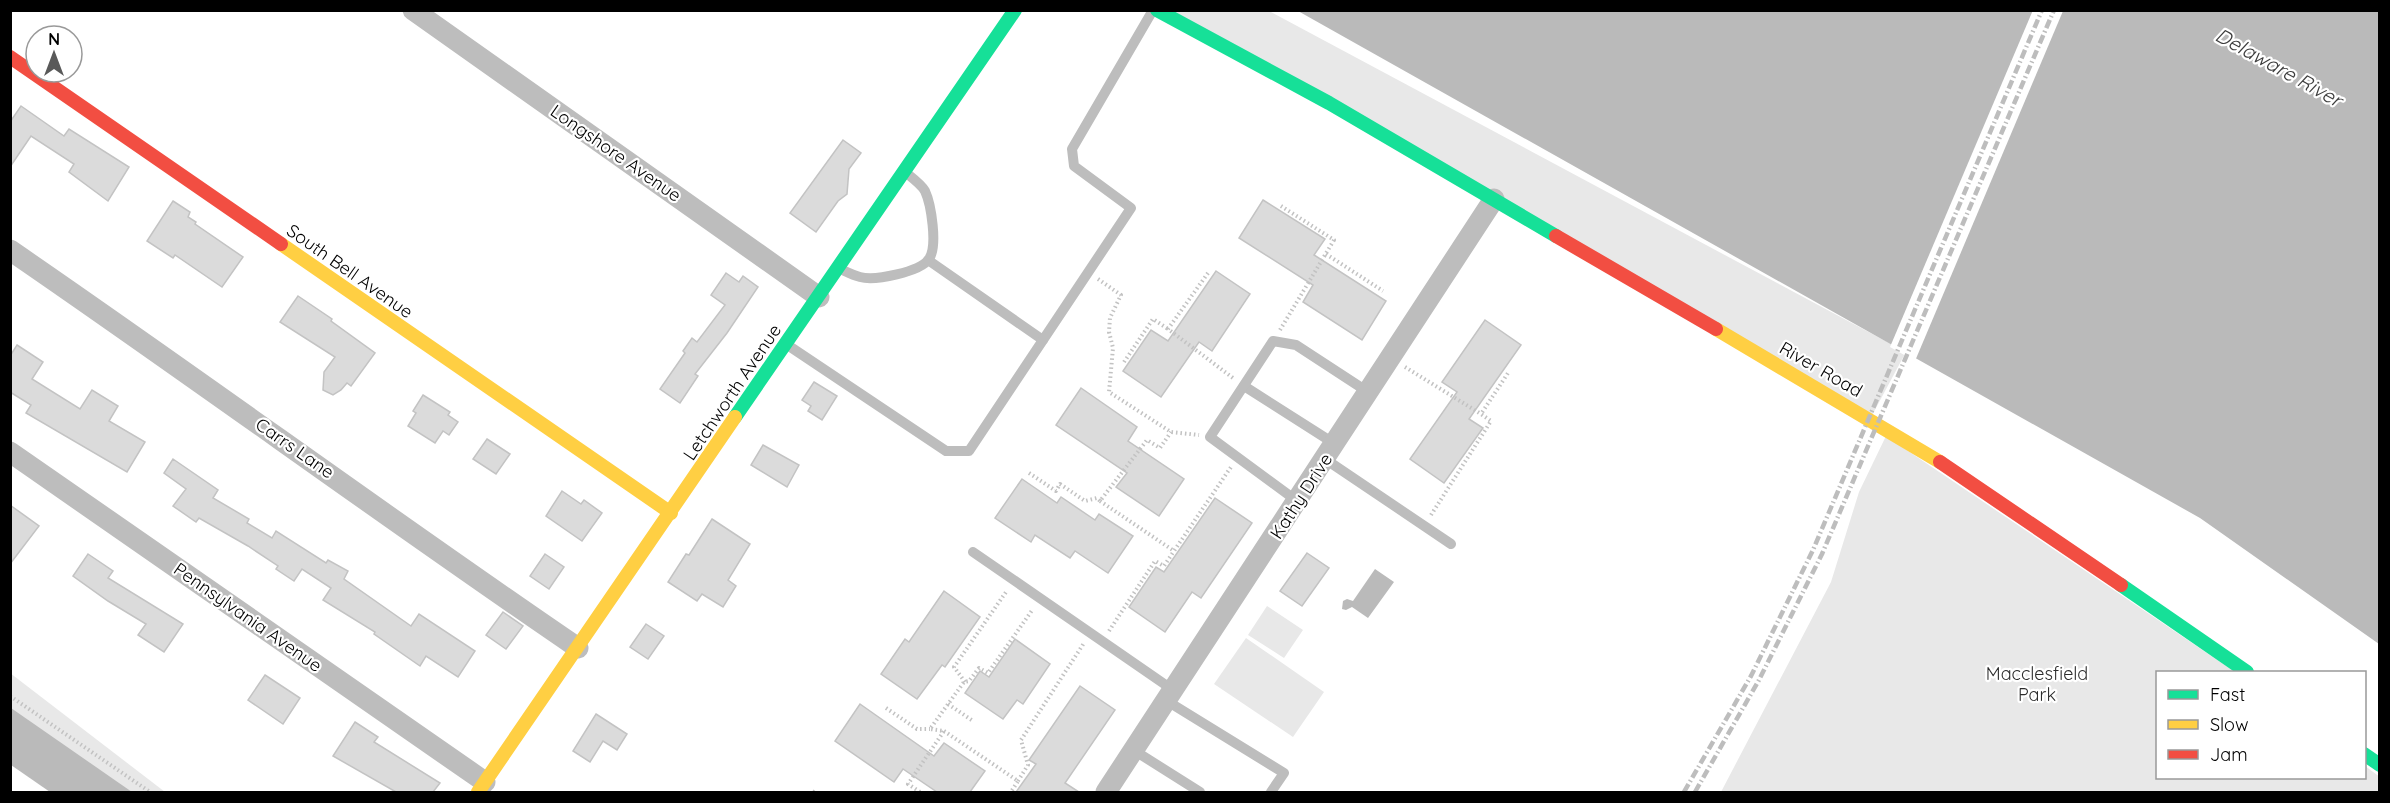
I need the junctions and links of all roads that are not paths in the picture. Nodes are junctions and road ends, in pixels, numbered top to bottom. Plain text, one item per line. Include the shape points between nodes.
1 (413, 10) edge
2 (1015, 10) edge
3 (1152, 10) edge
4 (1157, 10) edge
5 (10, 57) edge
6 (903, 171) junction
7 (1494, 199) junction
8 (10, 250) edge
9 (928, 260) junction
10 (838, 268) junction
11 (819, 297) junction
12 (1043, 340) junction
13 (786, 344) junction
14 (1244, 386) junction
15 (1368, 392) junction
16 (1330, 451) junction
17 (10, 452) edge
18 (1297, 501) junction
19 (671, 513) junction
20 (1452, 544) dead end
21 (974, 552) dead end
22 (578, 648) junction
23 (2246, 671) edge
24 (1170, 696) junction
25 (1135, 751) junction
26 (2366, 755) edge
27 (2379, 765) edge
28 (482, 787) edge
29 (1106, 792) edge
30 (1200, 792) edge
31 (1271, 792) edge

1 - 11 street, Longshore Avenue
2 - 6 street, Letchworth Avenue
3 - 12 lane via 1072,149 1074,165 1131,208
4 - 7 street, River Road
5 - 19 street, South Bell Avenue
6 - 9 lane via 924,189 932,217 932,251
6 - 10 street, Letchworth Avenue
7 - 15 street, Kathy Drive
7 - 23 street, River Road via 1870,418
8 - 22 street, Carrs Lane
9 - 10 lane via 890,277 861,278
9 - 12 lane
10 - 11 street, Letchworth Avenue
11 - 13 street, Letchworth Avenue
12 - 13 lane via 969,451 946,451
13 - 19 street, Letchworth Avenue
14 - 15 lane via 1273,341 1296,345
14 - 16 lane
14 - 18 lane via 1210,437
15 - 16 street, Kathy Drive
16 - 18 street, Kathy Drive
16 - 20 lane
17 - 28 street, Pennsylvania Avenue
18 - 24 street, Kathy Drive
19 - 22 street, Letchworth Avenue
21 - 24 lane via 1102,641
22 - 28 street, Letchworth Avenue
24 - 25 street, Kathy Drive
24 - 31 lane via 1284,773
25 - 29 street, Kathy Drive
25 - 30 lane
26 - 27 street

